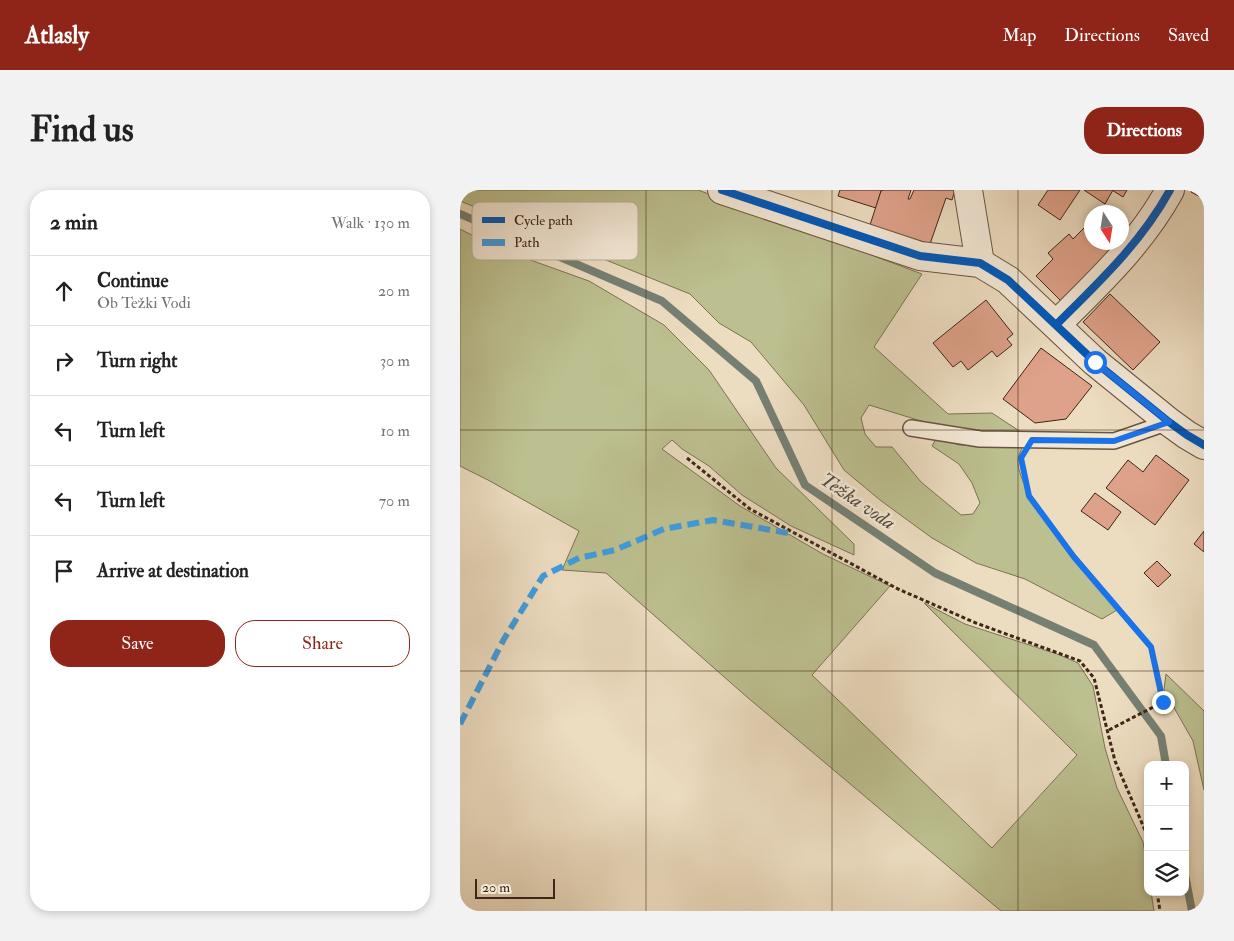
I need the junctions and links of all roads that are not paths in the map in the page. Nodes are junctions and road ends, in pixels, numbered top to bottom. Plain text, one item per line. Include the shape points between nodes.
1 (722, 190) edge
2 (968, 190) edge
3 (1170, 190) edge
4 (980, 262) junction
5 (1057, 324) junction
6 (1169, 422) junction
7 (911, 428) dead end
8 (1204, 444) edge

1 - 4 street via 920,256
2 - 4 street
3 - 5 street via 1157,214 1118,264
4 - 5 street via 1008,280
5 - 6 street via 1095,362
6 - 7 lane via 1114,441 980,439
6 - 8 street

